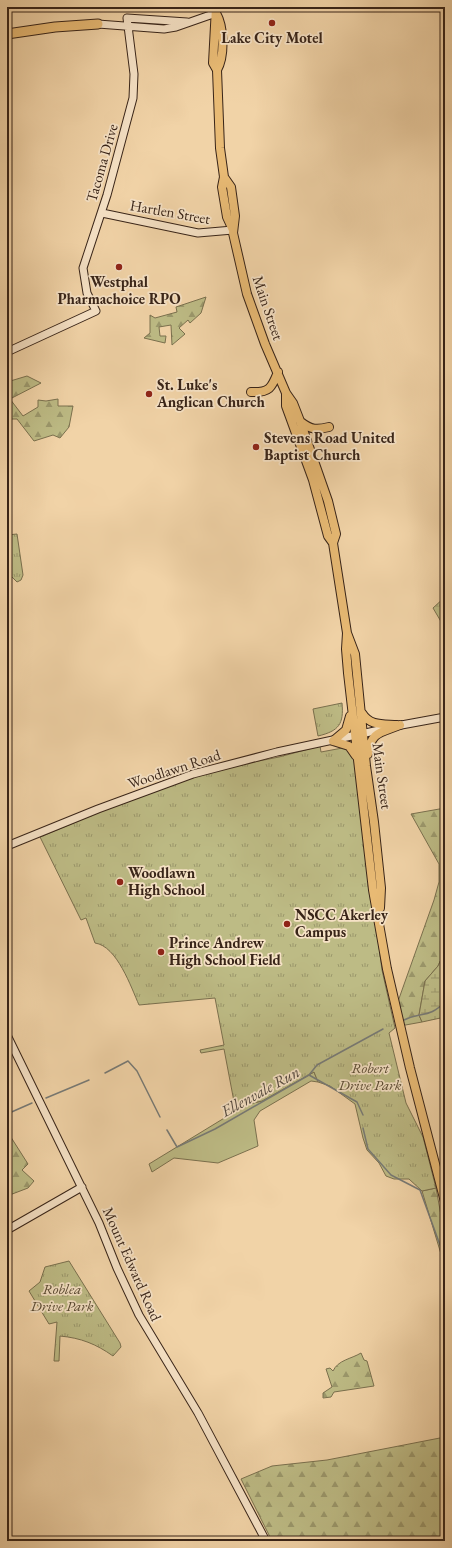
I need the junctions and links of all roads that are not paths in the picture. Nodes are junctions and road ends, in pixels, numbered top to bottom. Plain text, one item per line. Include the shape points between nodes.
1 (216, 10) edge
2 (187, 22) junction
3 (98, 24) joint
4 (128, 26) junction
5 (7, 34) edge
6 (102, 213) junction
7 (234, 230) junction
8 (7, 352) edge
9 (278, 372) junction
10 (252, 392) dead end
11 (286, 393) junction
12 (300, 421) junction
13 (329, 427) dead end
14 (333, 543) junction
15 (347, 633) junction
16 (352, 709) junction
17 (362, 713) junction
18 (445, 717) edge
19 (400, 725) junction
20 (359, 735) junction
21 (333, 741) junction
22 (358, 759) junction
23 (366, 766) junction
24 (7, 846) edge
25 (380, 923) junction
26 (7, 1035) edge
27 (82, 1187) junction
28 (445, 1202) edge
29 (7, 1230) edge
30 (266, 1541) edge

1 - 2 street
1 - 7 main road, Main Street via 213,63 217,70 224,177 231,188
2 - 4 street via 164,29
2 - 4 street, Tacoma Drive via 128,18
3 - 4 street
3 - 5 highway
4 - 6 street, Tacoma Drive via 134,74 133,98
6 - 7 street, Hartlen Street via 198,233
6 - 8 street, Tacoma Drive via 83,268 87,293 96,311
7 - 9 main road, Main Street via 235,248 247,294
9 - 10 main road via 273,385 268,389 263,392
9 - 11 main road, Main Street
11 - 12 main road, Main Street via 294,403
11 - 14 main road, Main Street via 286,406 313,480 328,536
12 - 13 main road via 308,428
12 - 14 main road, Main Street via 328,500 336,534
14 - 15 main road, Main Street
15 - 16 main road, Main Street via 346,649
15 - 17 main road, Main Street via 355,654
16 - 20 main road, Main Street
16 - 21 main road via 346,730
17 - 19 main road via 367,720 377,724
17 - 20 main road, Main Street
18 - 19 street, Woodlawn Road
19 - 20 street, Woodlawn Road
19 - 23 main road via 373,737
20 - 21 street, Woodlawn Road
20 - 22 main road, Main Street
20 - 23 main road, Main Street
21 - 22 main road via 350,746
21 - 24 street, Woodlawn Road via 277,752 193,774
22 - 25 main road, Main Street via 373,890
23 - 25 main road, Main Street via 381,888
25 - 28 main road, Main Street via 394,1000
26 - 27 street, Mount Edward Road
27 - 29 street
27 - 30 street, Mount Edward Road via 139,1315 198,1413

